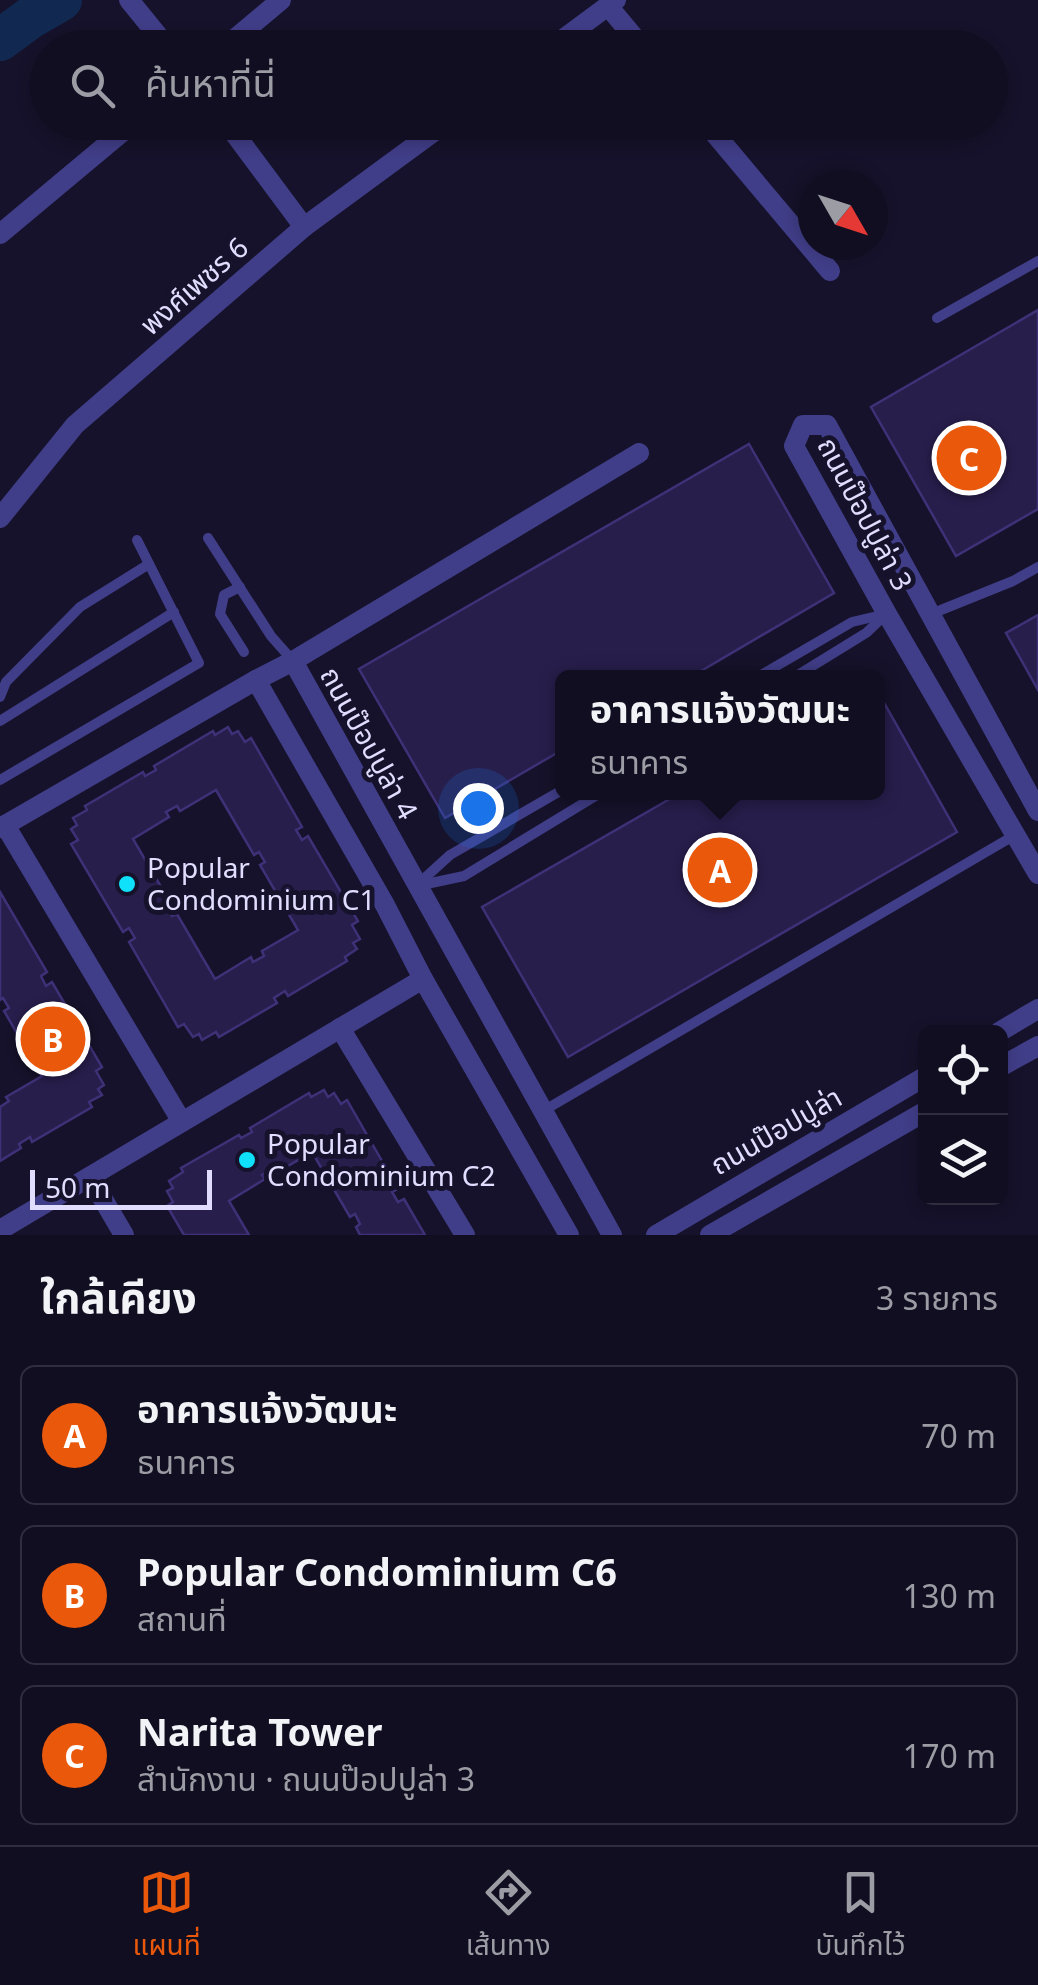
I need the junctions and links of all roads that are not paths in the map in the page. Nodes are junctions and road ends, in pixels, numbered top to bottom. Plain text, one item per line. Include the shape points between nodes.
1 (129, 0) edge
2 (281, 0) edge
3 (612, 3) edge
4 (153, 30) edge
5 (245, 30) edge
6 (575, 30) edge
7 (630, 30) edge
8 (112, 140) edge
9 (239, 140) edge
10 (423, 140) edge
11 (721, 140) edge
12 (304, 227) junction
13 (0, 234) edge
14 (1038, 261) edge
15 (830, 271) dead end
16 (937, 318) dead end
17 (639, 453) dead end
18 (0, 518) edge
19 (208, 538) dead end
20 (137, 540) dead end
21 (150, 564) junction
22 (1038, 566) edge
23 (240, 588) junction
24 (174, 612) junction
25 (886, 614) junction
26 (930, 614) junction
27 (244, 652) dead end
28 (293, 660) junction
29 (770, 670) edge
30 (805, 670) edge
31 (256, 680) junction
32 (0, 697) edge
33 (0, 721) edge
34 (0, 780) edge
35 (555, 794) edge
36 (589, 800) edge
37 (1038, 811) edge
38 (1038, 820) edge
39 (2, 826) edge
40 (1015, 836) junction
41 (1038, 874) edge
42 (416, 886) junction
43 (385, 905) junction
44 (423, 978) junction
45 (1038, 1009) edge
46 (1008, 1027) edge
47 (340, 1028) junction
48 (1038, 1046) edge
49 (1008, 1063) edge
50 (918, 1081) edge
51 (542, 1111) junction
52 (919, 1115) edge
53 (182, 1122) junction
54 (90, 1176) junction
55 (0, 1230) edge
56 (124, 1235) edge
57 (465, 1235) edge
58 (568, 1235) edge
59 (612, 1235) edge
60 (656, 1235) edge
61 (710, 1235) edge

1 - 4 street
2 - 5 street
3 - 6 street
3 - 7 street
8 - 13 street
9 - 12 street
10 - 12 street, พงศ์เพชร 6
11 - 15 street
12 - 18 street, พงศ์เพชร 6 via 76,426
14 - 16 lane
17 - 28 street
19 - 23 lane
20 - 21 lane
21 - 24 lane
21 - 32 lane via 80,607 6,682
22 - 26 lane
23 - 27 lane via 224,596 220,614
23 - 28 lane
24 - 33 lane
24 - 34 lane via 199,663
25 - 26 street
25 - 26 street, ถนนป๊อปปูล่า 3 via 794,446 803,424 827,424
25 - 29 lane via 852,622
25 - 30 lane
25 - 40 street, ถนนป๊อปปูล่า 3
26 - 37 street, ถนนป๊อปปูล่า 3
28 - 31 street, ถนนป๊อปปูล่า 4
28 - 42 street, ถนนป๊อปปูล่า 4
31 - 39 street, ถนนป๊อปปูล่า 4
31 - 43 street
35 - 42 lane via 450,855
36 - 42 lane via 464,876
38 - 40 street
39 - 53 street
40 - 41 street, ถนนป๊อปปูล่า 3
40 - 51 lane
42 - 43 street
42 - 51 street, ถนนป๊อปปูล่า 4
43 - 44 street
44 - 47 street
44 - 58 street
45 - 46 street
47 - 53 street
47 - 57 street
48 - 49 street
50 - 60 street, ถนนป๊อปปูล่า
51 - 59 street, ถนนป๊อปปูล่า 4
52 - 61 street, ถนนป๊อปปูล่า
53 - 54 street
54 - 55 street
54 - 56 street

